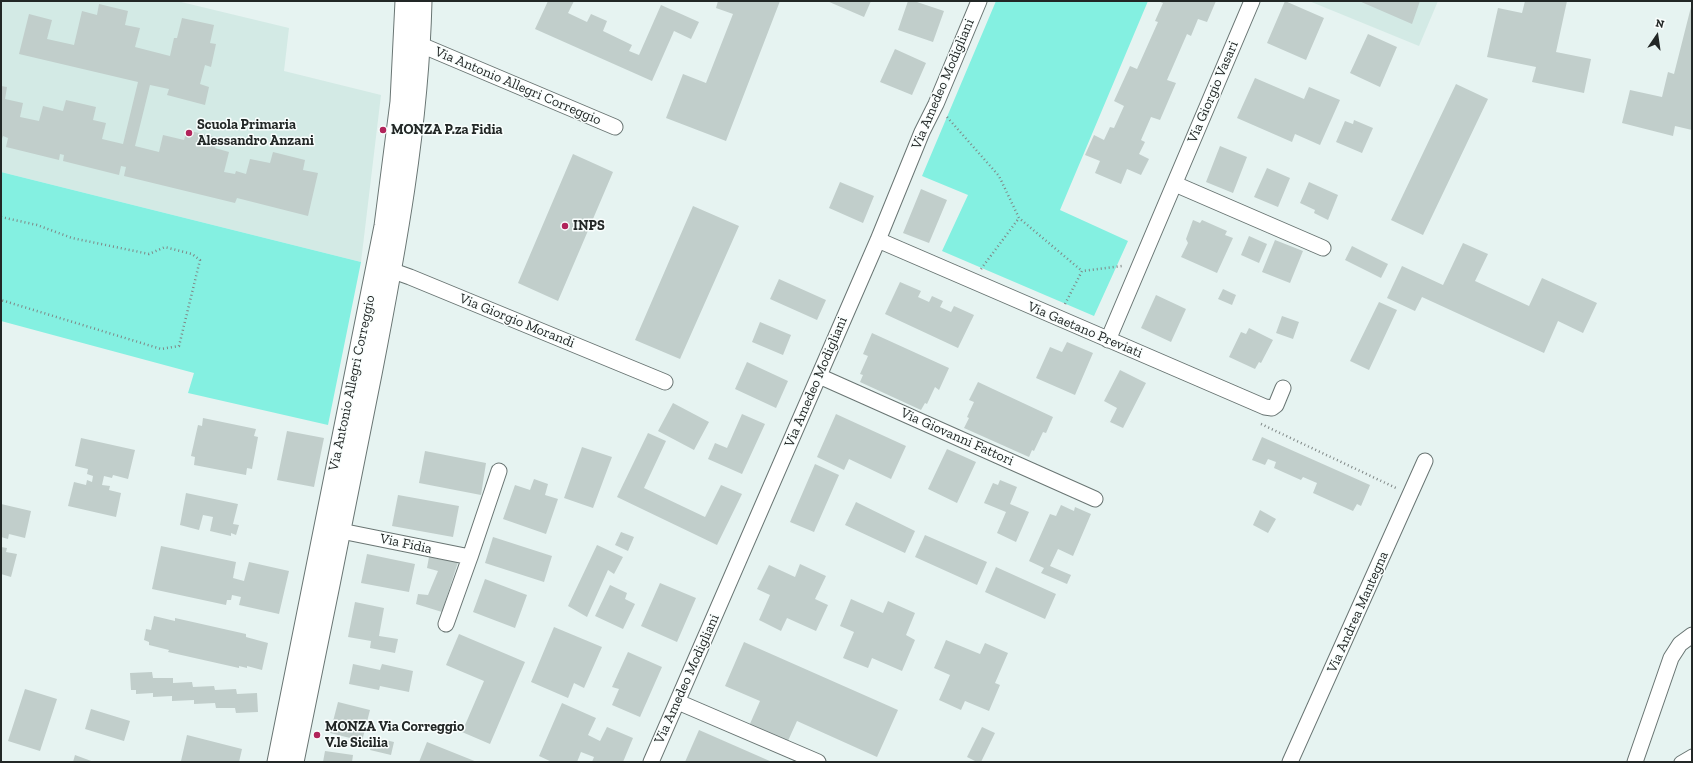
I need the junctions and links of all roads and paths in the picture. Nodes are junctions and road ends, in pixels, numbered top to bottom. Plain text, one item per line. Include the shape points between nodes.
1 (406, 1) edge
2 (422, 1) edge
3 (979, 1) edge
4 (1252, 1) edge
5 (421, 45) junction
6 (936, 104) junction
7 (615, 127) dead end
8 (1175, 184) junction
9 (1, 216) edge
10 (1019, 218) junction
11 (878, 240) junction
12 (1323, 248) dead end
13 (1141, 263) junction
14 (379, 266) junction
15 (1082, 271) junction
16 (972, 281) junction
17 (1, 300) edge
18 (1058, 318) junction
19 (1108, 340) junction
20 (819, 376) junction
21 (665, 382) dead end
22 (1283, 388) dead end
23 (1259, 422) dead end
24 (1425, 461) dead end
25 (499, 472) dead end
26 (1411, 495) junction
27 (1095, 499) dead end
28 (341, 531) junction
29 (470, 557) junction
30 (446, 624) dead end
31 (1692, 635) edge
32 (678, 702) junction
33 (1692, 755) edge
34 (277, 762) edge
35 (294, 762) edge
36 (651, 762) edge
37 (818, 762) edge
38 (1290, 762) edge
39 (1636, 762) edge
40 (1680, 762) edge

1 - 14 street, Via Antonio Allegri Correggio via 400,102
2 - 5 street, Via Antonio Allegri Correggio
3 - 6 street, Via Amedeo Modigliani
4 - 8 street, Via Giorgio Vasari
5 - 7 street, Via Antonio Allegri Correggio
5 - 14 street, Via Antonio Allegri Correggio via 407,184
6 - 10 path via 1000,176
6 - 11 street, Via Amedeo Modigliani
8 - 12 street
8 - 13 street, Via Giorgio Vasari
9 - 17 path via 37,225 72,238 149,254 165,247 192,254 200,260 179,346 162,349
10 - 15 path
10 - 16 path
11 - 16 street, Via Gaetano Previati
11 - 20 street, Via Amedeo Modigliani
13 - 15 path
13 - 19 street, Via Giorgio Vasari
14 - 21 street, Via Giorgio Morandi
14 - 28 street, Via Antonio Allegri Correggio
14 - 34 street, Via Antonio Allegri Correggio
15 - 18 path
16 - 18 street, Via Gaetano Previati
18 - 19 street, Via Gaetano Previati
19 - 22 street, Via Gaetano Previati via 1265,407 1272,408 1276,405
20 - 27 street, Via Giovanni Fattori
20 - 32 street, Via Amedeo Modigliani
23 - 26 path
24 - 26 street, Via Andrea Mantegna
25 - 29 street
26 - 38 street, Via Andrea Mantegna
28 - 29 street, Via Fidia
28 - 35 street, Via Antonio Allegri Correggio
29 - 30 street
31 - 39 street via 1680,644 1671,658
32 - 36 street, Via Amedeo Modigliani
32 - 37 street
33 - 40 street

